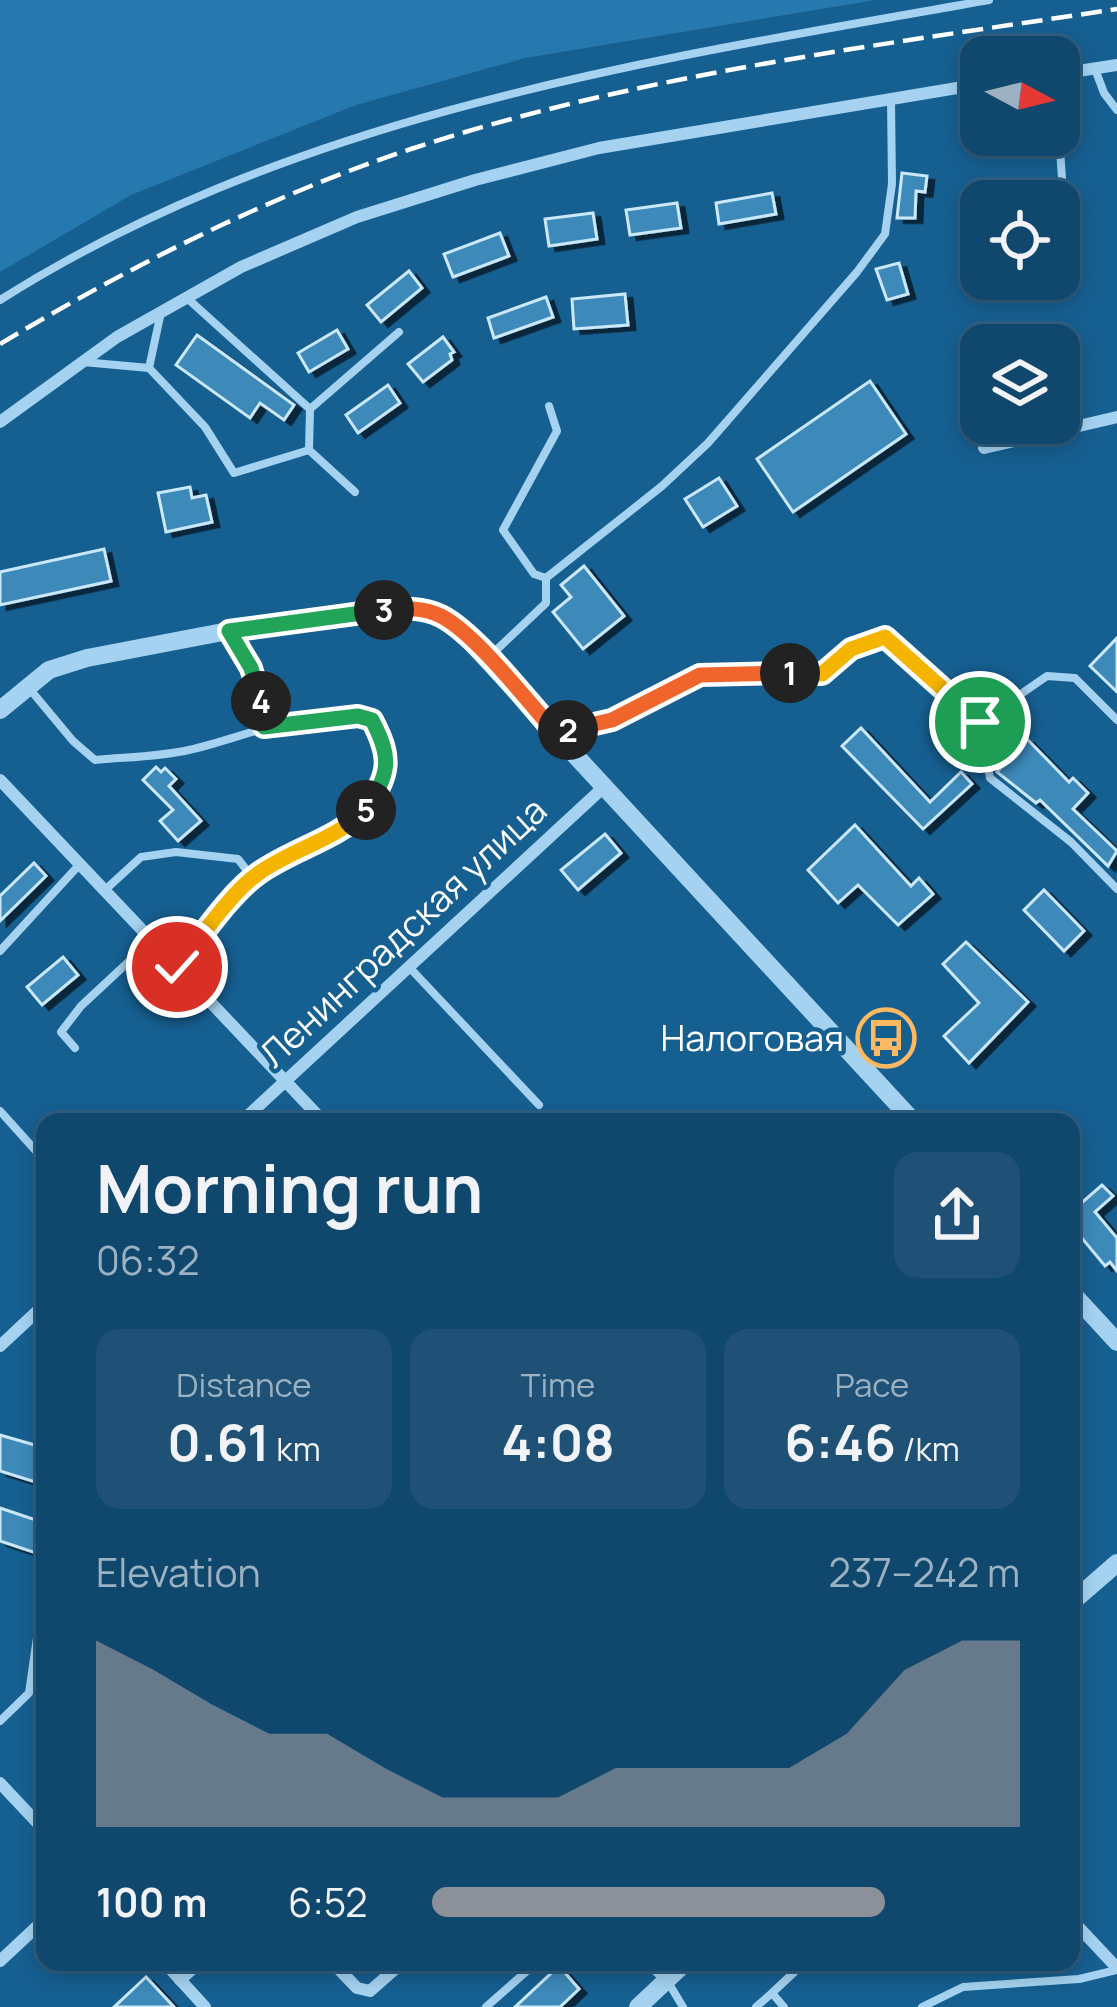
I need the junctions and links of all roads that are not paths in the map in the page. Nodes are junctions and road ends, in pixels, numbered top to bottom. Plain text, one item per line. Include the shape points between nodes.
1 (989, 0) edge
2 (1117, 64) edge
3 (1095, 68) junction
4 (1080, 70) edge
5 (960, 88) edge
6 (891, 99) junction
7 (1117, 110) edge
8 (187, 298) junction
9 (0, 300) edge
10 (161, 312) junction
11 (399, 332) dead end
12 (82, 362) junction
13 (149, 368) junction
14 (549, 406) dead end
15 (310, 409) junction
16 (1117, 417) edge
17 (0, 422) edge
18 (984, 448) dead end
19 (309, 450) junction
20 (355, 492) dead end
21 (546, 578) junction
22 (229, 631) junction
23 (487, 658) junction
24 (28, 687) junction
25 (0, 710) edge
26 (1117, 720) edge
27 (980, 722) junction
28 (264, 727) junction
29 (556, 733) junction
30 (0, 780) edge
31 (606, 785) junction
32 (80, 865) junction
33 (252, 877) junction
34 (1117, 889) edge
35 (104, 890) junction
36 (152, 940) junction
37 (0, 951) edge
38 (177, 967) junction
39 (409, 967) junction
40 (76, 1048) dead end
41 (285, 1082) junction
42 (539, 1106) dead end
43 (0, 1111) edge
44 (251, 1113) edge
45 (315, 1113) edge
46 (899, 1113) edge
47 (36, 1151) edge
48 (1080, 1302) edge
49 (36, 1319) edge
50 (1117, 1342) edge
51 (0, 1346) edge
52 (1117, 1563) edge
53 (1080, 1596) edge
54 (36, 1645) edge
55 (0, 1721) edge
56 (0, 1784) edge
57 (36, 1822) edge
58 (36, 1927) edge
59 (1080, 1929) edge
60 (0, 1961) edge
61 (1117, 1969) edge
62 (172, 1971) edge
63 (190, 1971) edge
64 (341, 1971) edge
65 (393, 1971) edge
66 (527, 1971) edge
67 (658, 1971) edge
68 (676, 1971) edge
69 (796, 1971) edge
70 (180, 1980) junction
71 (667, 1980) junction
72 (772, 1994) junction
73 (197, 2004) edge
74 (486, 2007) edge
75 (638, 2007) edge
76 (683, 2007) edge
77 (756, 2007) edge
78 (784, 2007) edge
79 (922, 2007) edge

1 - 9 lane via 715,48 361,135 221,185
2 - 3 street
3 - 4 street
3 - 7 lane
5 - 6 street
6 - 8 street via 599,148 475,180 357,217
6 - 21 lane via 885,234 708,443
8 - 10 street
8 - 15 lane
10 - 12 street
10 - 13 lane
11 - 15 lane
12 - 13 lane
12 - 17 street
13 - 19 lane via 234,472
14 - 21 lane via 557,431 503,530 534,574
15 - 19 lane
16 - 18 street
19 - 20 lane
21 - 23 lane via 546,603
22 - 23 street via 412,608 441,616
22 - 24 street via 86,658
22 - 28 lane via 251,668
23 - 29 street
24 - 25 street
24 - 28 lane via 95,760 189,750
26 - 27 lane via 1075,678 1047,676
27 - 29 lane via 885,637 851,649 822,674 700,675 612,720
27 - 34 lane via 990,778
28 - 33 lane via 372,720 387,766 365,812 349,826
29 - 31 street
30 - 32 street
31 - 39 street, Ленинградская улица
31 - 46 street
32 - 35 street
32 - 37 lane
33 - 35 lane via 238,860 176,852 142,857
33 - 38 lane
35 - 36 street
36 - 38 street
36 - 40 lane via 61,1032
38 - 41 street
39 - 41 street, Ленинградская улица
39 - 42 lane
41 - 44 street, Ленинградская улица
41 - 45 street
43 - 47 lane
48 - 50 street
49 - 51 street
52 - 53 street
54 - 55 lane via 29,1694
56 - 57 street
58 - 60 street
59 - 61 street
61 - 79 lane via 963,1987
62 - 70 street
63 - 70 street
64 - 65 street via 370,1991
66 - 74 lane
67 - 71 street
68 - 71 street
69 - 72 lane
70 - 73 street
71 - 75 street
71 - 76 lane
72 - 77 lane
72 - 78 lane

